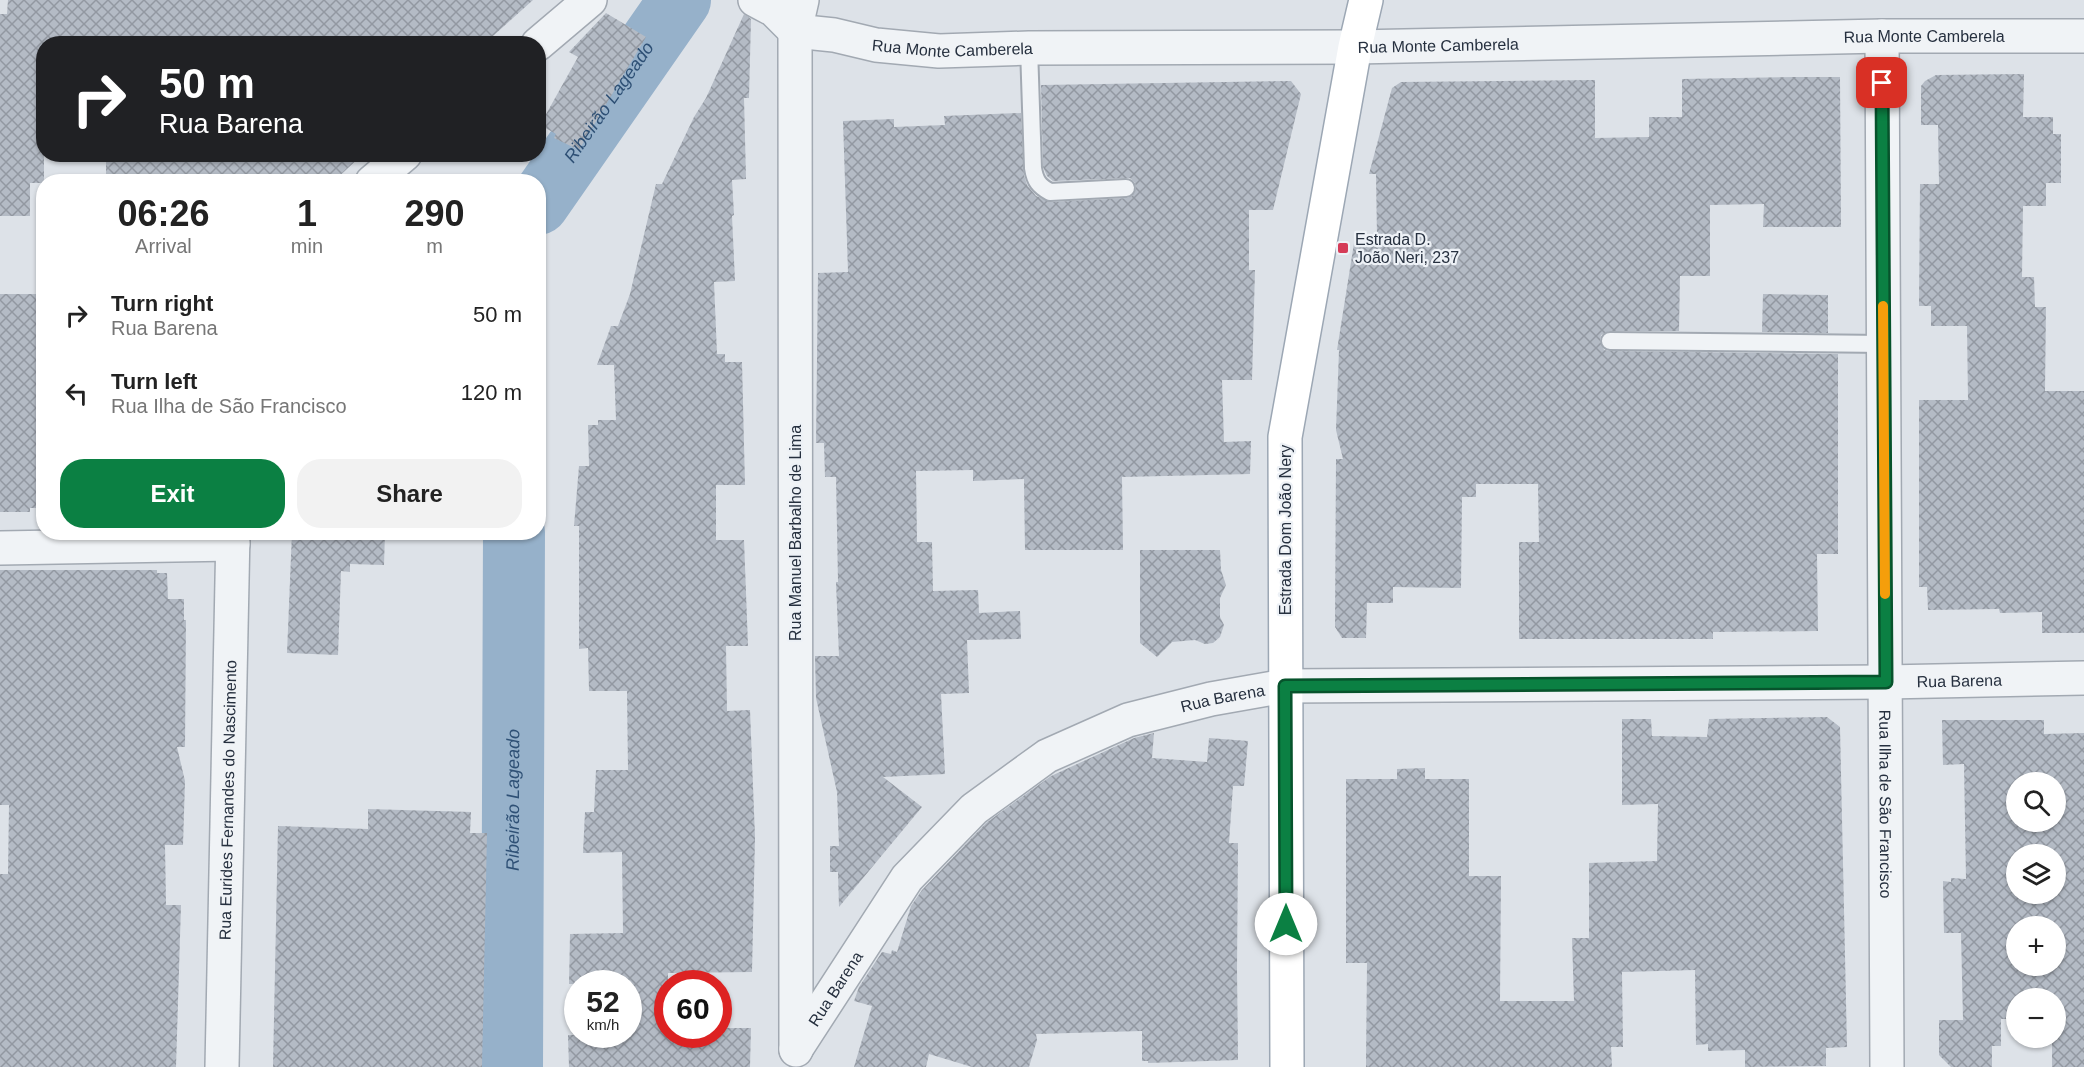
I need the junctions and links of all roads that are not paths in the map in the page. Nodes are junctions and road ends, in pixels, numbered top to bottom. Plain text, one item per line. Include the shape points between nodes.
1 (590, 0) edge
2 (1366, 0) edge
3 (781, 10) edge
4 (1882, 36) junction
5 (2084, 36) edge
6 (546, 37) edge
7 (1355, 47) junction
8 (1029, 48) junction
9 (396, 162) edge
10 (381, 174) edge
11 (1126, 188) dead end
12 (1610, 341) dead end
13 (1883, 344) junction
14 (186, 540) edge
15 (233, 540) edge
16 (0, 548) edge
17 (2084, 678) edge
18 (1886, 682) junction
19 (1285, 686) junction
20 (796, 1058) edge
21 (222, 1067) edge
22 (1287, 1067) edge
23 (1887, 1067) edge

1 - 6 street
2 - 7 main road, Estrada Dom João Nery
3 - 8 street, Rua Monte Camberela via 834,35 876,45 939,51
3 - 20 street, Rua Manuel Barbalho de Lima
4 - 5 street, Rua Monte Camberela
4 - 7 street, Rua Monte Camberela
4 - 13 street, Rua Ilha de São Francisco
7 - 8 street, Rua Monte Camberela
7 - 19 main road, Estrada Dom João Nery via 1286,438
8 - 11 lane via 1035,179 1050,192
9 - 10 street
12 - 13 lane
13 - 18 street, Rua Ilha de São Francisco
14 - 16 street
15 - 21 street, Rua Eurides Fernandes do Nascimento
17 - 18 street, Rua Barena
18 - 19 street, Rua Barena
18 - 23 street, Rua Ilha de São Francisco
19 - 20 street, Rua Barena via 1128,720 1047,756 974,809 907,878
19 - 22 main road, Estrada Dom João Nery

